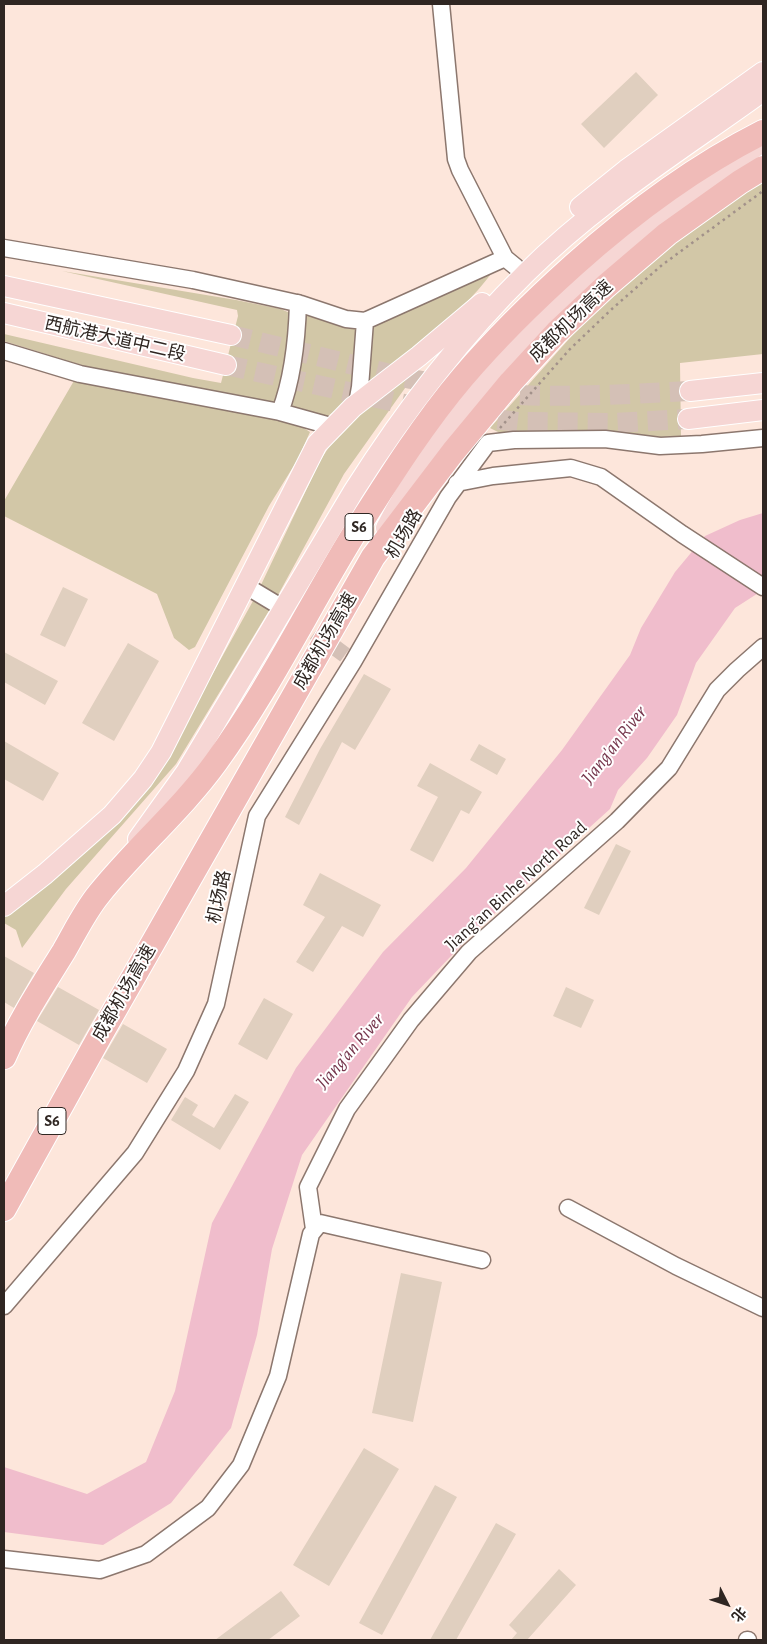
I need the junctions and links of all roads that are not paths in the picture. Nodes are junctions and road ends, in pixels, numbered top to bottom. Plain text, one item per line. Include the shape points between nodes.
1 (427, 4) edge
2 (439, 4) edge
3 (763, 72) edge
4 (763, 91) edge
5 (763, 132) edge
6 (763, 141) edge
7 (763, 168) edge
8 (4, 248) edge
9 (510, 262) junction
10 (4, 286) edge
11 (298, 303) junction
12 (482, 303) junction
13 (4, 313) edge
14 (365, 321) junction
15 (231, 336) tunnel mouth
16 (4, 351) edge
17 (226, 365) tunnel mouth
18 (763, 383) edge
19 (690, 391) tunnel mouth
20 (357, 404) junction
21 (763, 410) edge
22 (280, 412) junction
23 (404, 416) junction
24 (688, 419) tunnel mouth
25 (334, 427) junction
26 (763, 438) edge
27 (458, 482) junction
28 (373, 557) junction
29 (246, 586) junction
30 (763, 588) edge
31 (276, 604) tunnel mouth
32 (763, 647) edge
33 (97, 896) junction
34 (4, 906) edge
35 (4, 1057) edge
36 (568, 1208) dead end
37 (4, 1209) edge
38 (314, 1229) junction
39 (482, 1260) dead end
40 (4, 1306) edge
41 (763, 1308) edge
42 (4, 1559) edge

1 - 2 street
2 - 9 street via 456,159
3 - 9 main road via 603,188 546,238
4 - 23 main road via 603,206 527,272 471,332
5 - 33 highway, 成都机场高速 / S6 via 700,167 608,235 529,306 462,377 355,533 218,760 200,784
6 - 28 main road via 586,280 512,354 441,439 418,472
7 - 28 highway, 成都机场高速 / S6 via 667,234 557,332 452,452
8 - 11 street via 193,280
9 - 12 main road
9 - 14 street
10 - 15 main road
11 - 14 street via 346,319
11 - 22 street via 291,372
12 - 20 main road
12 - 23 main road via 453,338
13 - 17 main road, 西航港大道中二段
14 - 20 street
16 - 22 street via 80,374
18 - 19 main road
20 - 25 main road
21 - 24 main road
22 - 25 street
23 - 33 main road via 353,492 186,772
25 - 29 main road via 317,444
26 - 27 street, 机场路 via 668,445 605,439 488,443
27 - 30 street via 571,468 601,477
27 - 40 street, 机场路 via 257,816 216,1004 186,1071 135,1153
28 - 37 highway, 成都机场高速 / S6
29 - 31 street
29 - 34 main road via 143,779 112,815
32 - 38 street, Jiang'an Binhe North Road via 717,690 669,768 618,821 469,952 411,1020 347,1109 308,1187
33 - 35 highway, 成都机场高速 / S6
36 - 41 street
38 - 39 street via 320,1223
38 - 42 street via 278,1376 241,1464 208,1508 146,1554 100,1570

